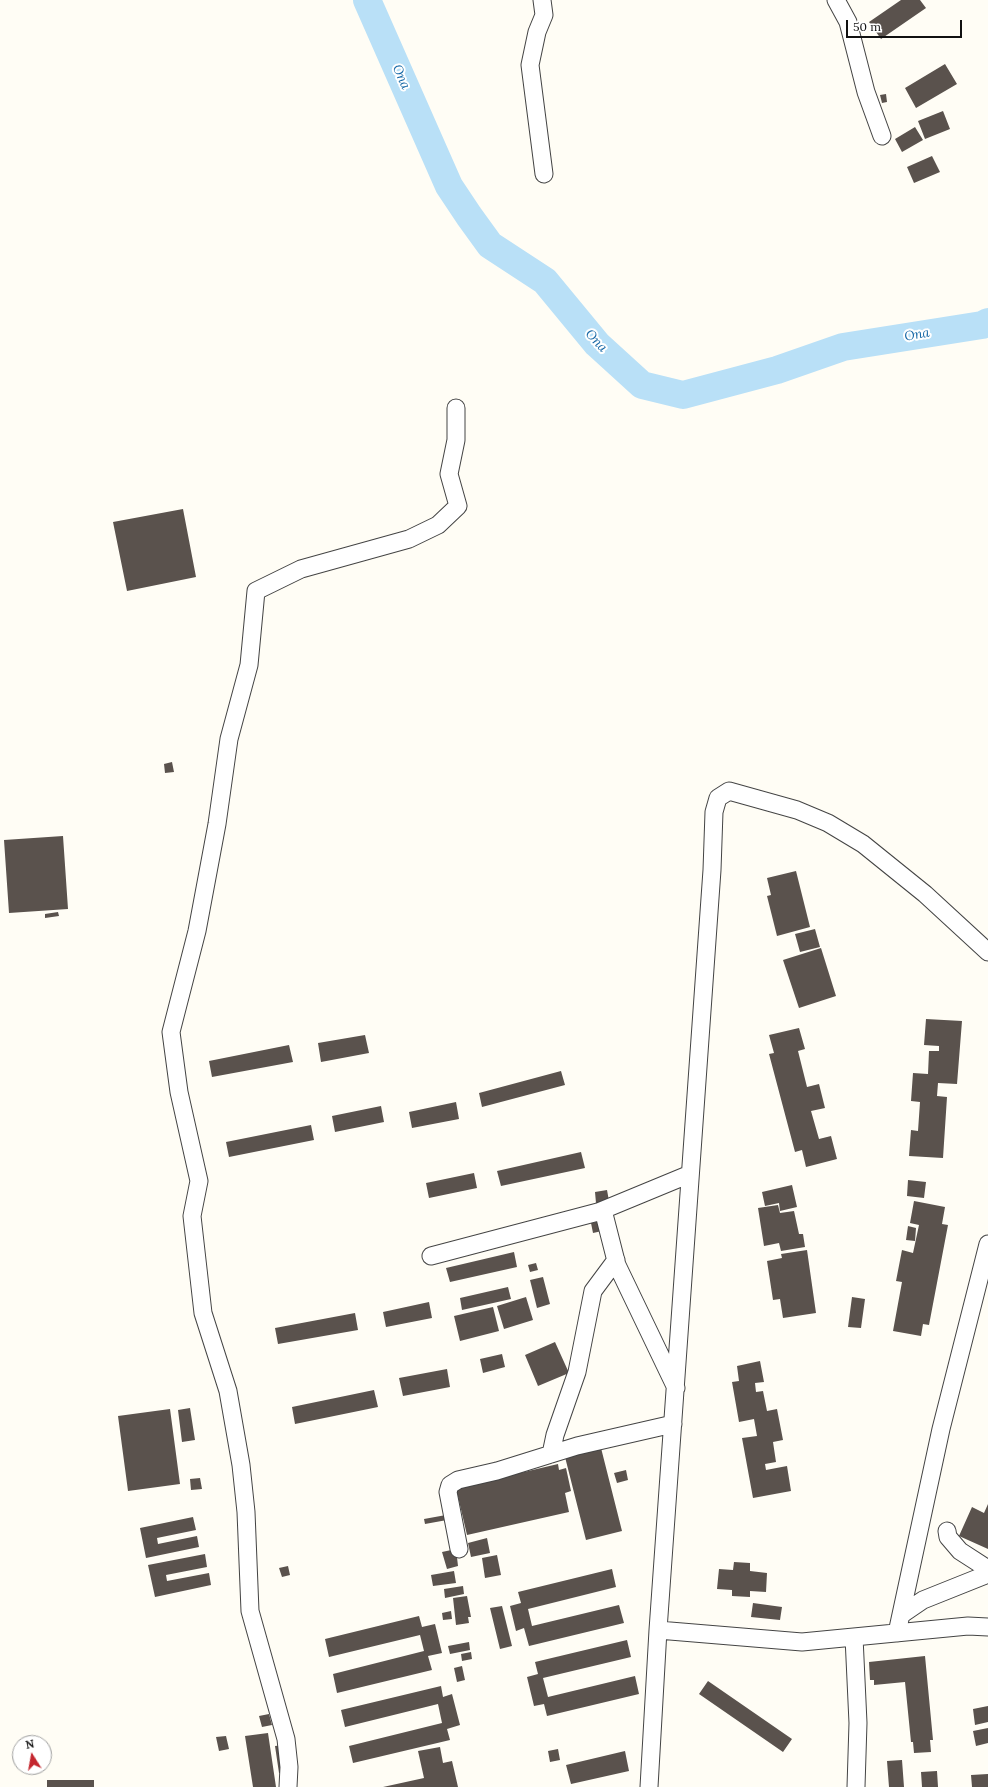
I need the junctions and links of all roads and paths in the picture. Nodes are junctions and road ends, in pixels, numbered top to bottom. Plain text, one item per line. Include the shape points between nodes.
1 (542, 0) edge
2 (836, 0) edge
3 (882, 136) dead end
4 (544, 174) dead end
5 (456, 408) dead end
6 (988, 952) edge
7 (690, 1174) junction
8 (603, 1210) junction
9 (988, 1244) edge
10 (431, 1256) dead end
11 (616, 1260) junction
12 (676, 1388) junction
13 (673, 1424) junction
14 (551, 1454) junction
15 (947, 1531) dead end
16 (459, 1549) dead end
17 (988, 1569) edge
18 (988, 1574) edge
19 (901, 1615) junction
20 (988, 1627) edge
21 (658, 1630) junction
22 (897, 1633) junction
23 (854, 1637) junction
24 (288, 1787) edge
25 (649, 1787) edge
26 (856, 1787) edge

1 - 4 street via 544,15 537,32 530,66
2 - 3 street via 848,22 866,92
5 - 24 street via 456,440 449,474 458,506 438,525 409,539 301,570 256,591 249,665 229,738 217,824 197,931 171,1032 179,1092 200,1181 192,1216 203,1312 228,1391 246,1512 250,1611 286,1739
6 - 7 street via 863,844 828,823 797,810 729,791 718,798 714,812
7 - 8 street
7 - 12 street
8 - 10 street
8 - 11 street
9 - 19 street via 941,1429
11 - 12 street via 633,1302
11 - 14 street via 593,1291 577,1372
12 - 13 street
13 - 14 street
13 - 21 street
14 - 16 street via 450,1484 448,1492
15 - 17 street via 948,1537 960,1552
18 - 19 street via 923,1600
19 - 22 street
20 - 22 street via 968,1626
21 - 23 street via 802,1642
21 - 25 street
22 - 23 street
23 - 26 street via 858,1723

